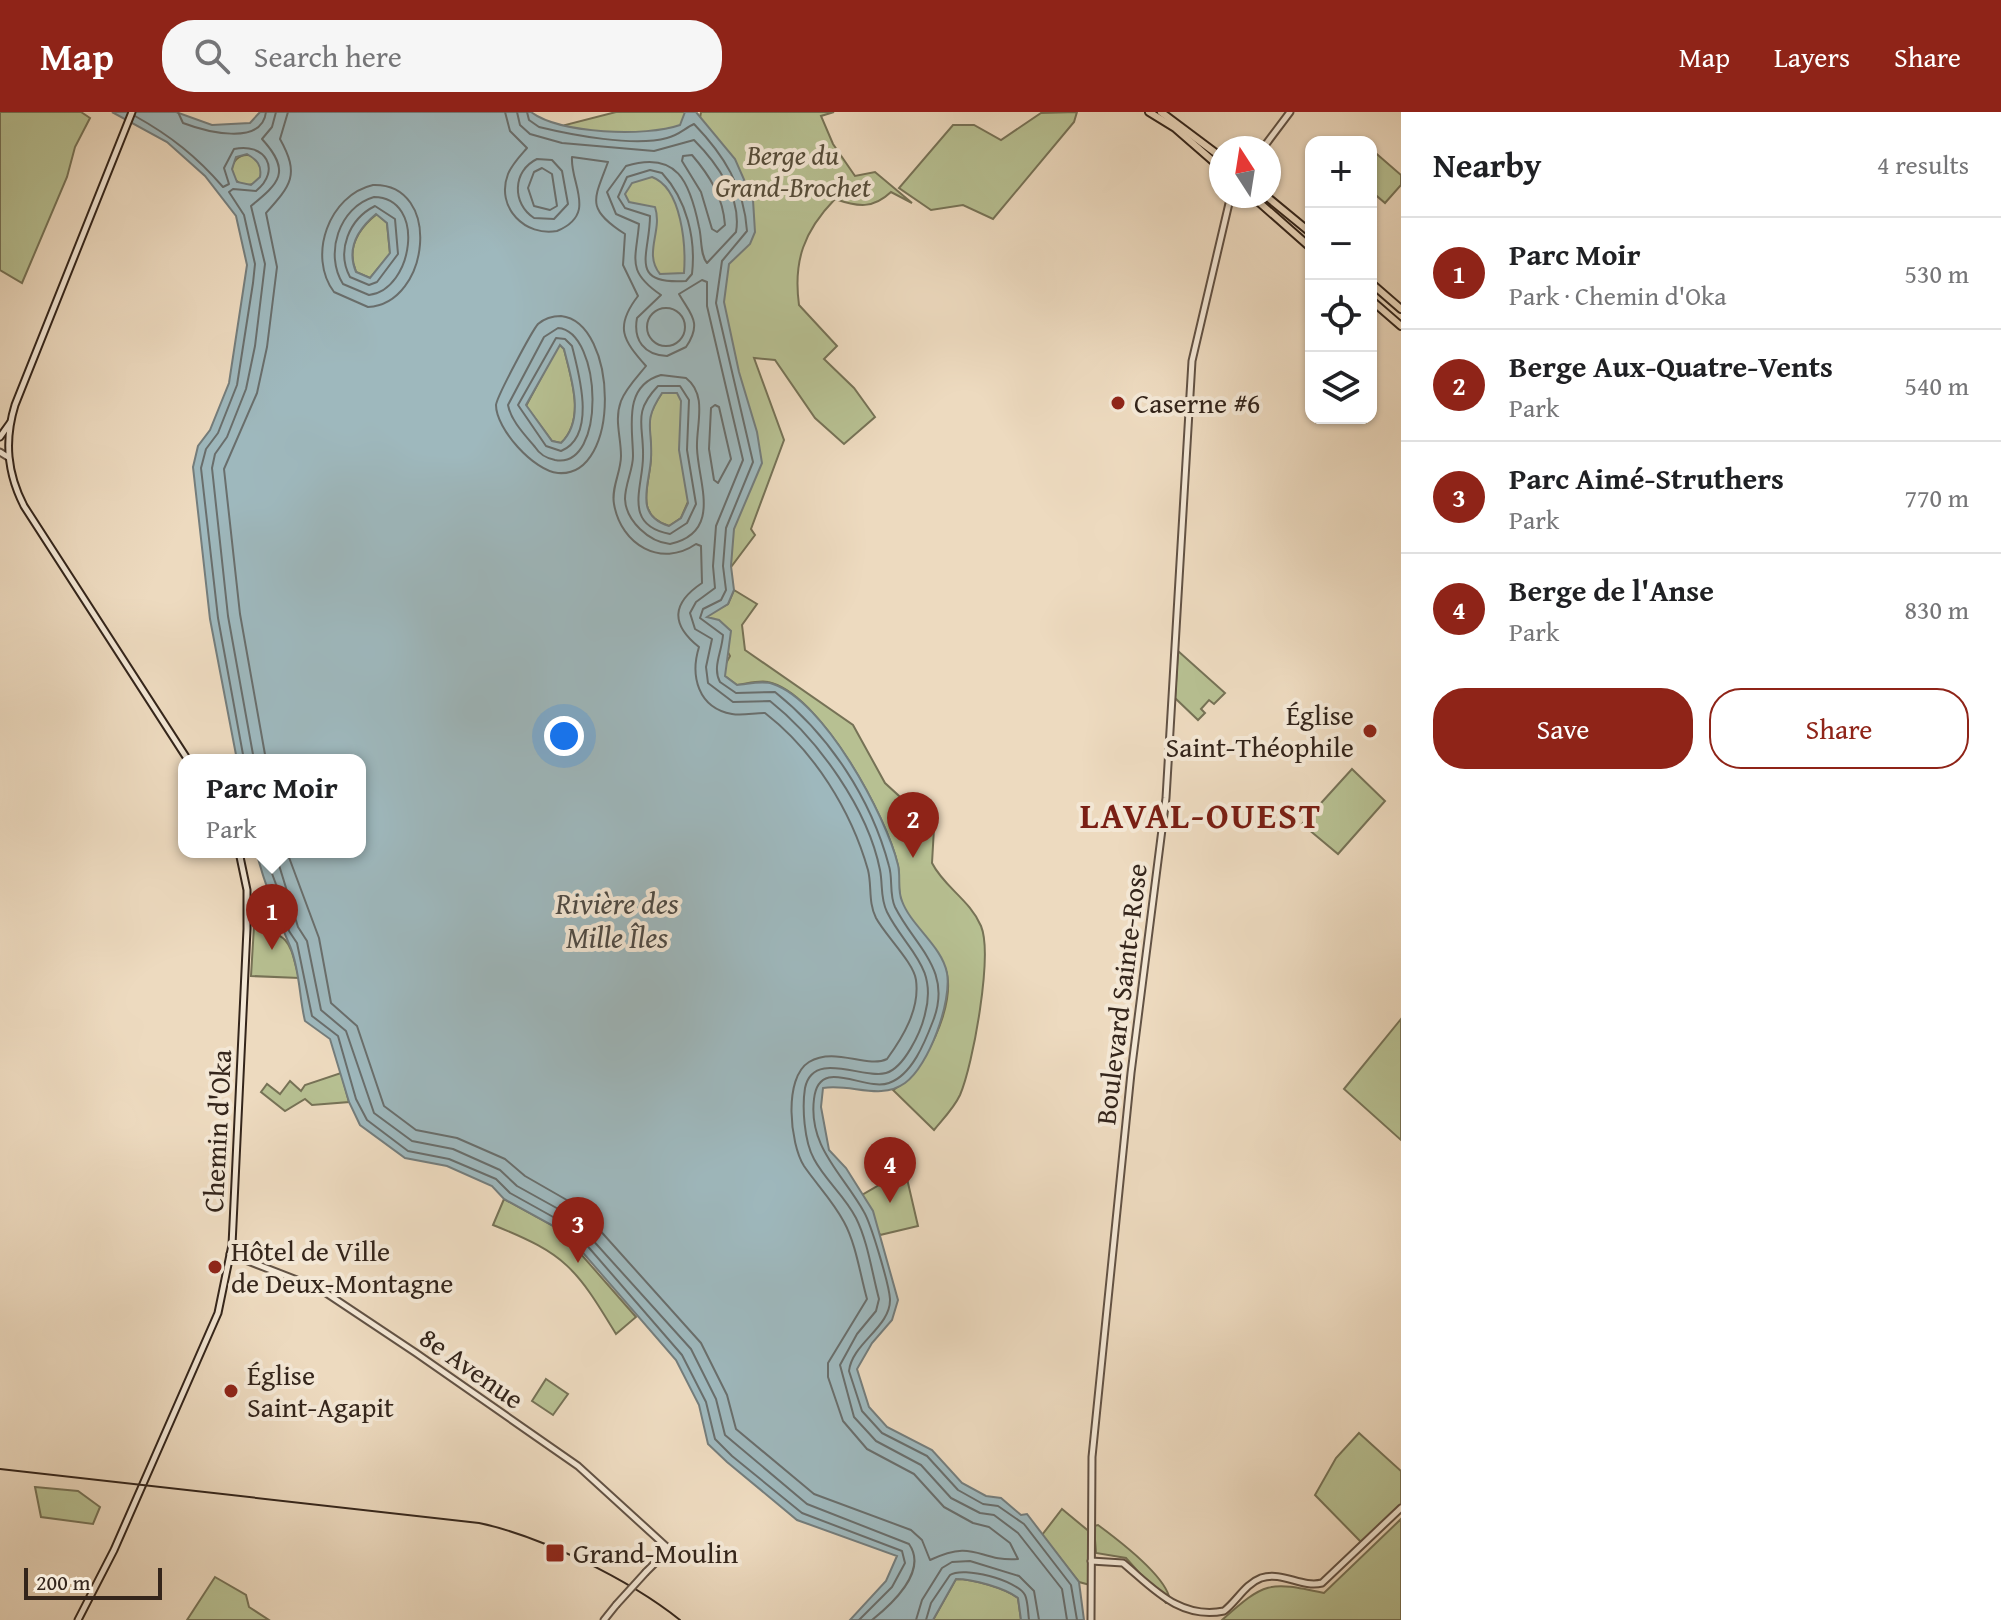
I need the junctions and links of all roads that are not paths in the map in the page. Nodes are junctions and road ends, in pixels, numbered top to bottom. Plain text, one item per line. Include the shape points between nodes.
1 (132, 112) edge
2 (1149, 112) edge
3 (1161, 112) edge
4 (1290, 112) edge
5 (1272, 136) edge
6 (1209, 148) edge
7 (1209, 157) edge
8 (1229, 208) edge
9 (1266, 208) edge
10 (1281, 208) edge
11 (1305, 228) edge
12 (1305, 243) edge
13 (1377, 288) edge
14 (1377, 305) edge
15 (1401, 309) edge
16 (1401, 326) edge
17 (10, 422) junction
18 (0, 437) edge
19 (0, 452) edge
20 (8, 457) junction
21 (184, 754) edge
22 (240, 858) edge
23 (230, 1254) junction
24 (1401, 1508) edge
25 (1091, 1561) junction
26 (1163, 1607) dead end
27 (78, 1620) edge
28 (604, 1620) edge
29 (1091, 1620) edge
30 (1195, 1620) edge

1 - 17 street
2 - 7 main road
3 - 6 main road
4 - 5 street
8 - 25 street, Boulevard Sainte-Rose via 1192,361 1166,798 1106,1314 1092,1457
9 - 12 main road
10 - 11 main road
13 - 15 main road
14 - 16 main road
17 - 18 street
17 - 20 street
19 - 20 street
20 - 21 street via 25,506
22 - 23 street, Chemin d'Oka via 247,914
23 - 27 street, Chemin d'Oka via 218,1313
23 - 28 street, 8e Avenue, bridge via 320,1289 406,1346 578,1466 669,1549
24 - 30 street via 1322,1583 1263,1578 1218,1615
25 - 26 street via 1123,1563
25 - 29 street, Boulevard Sainte-Rose

